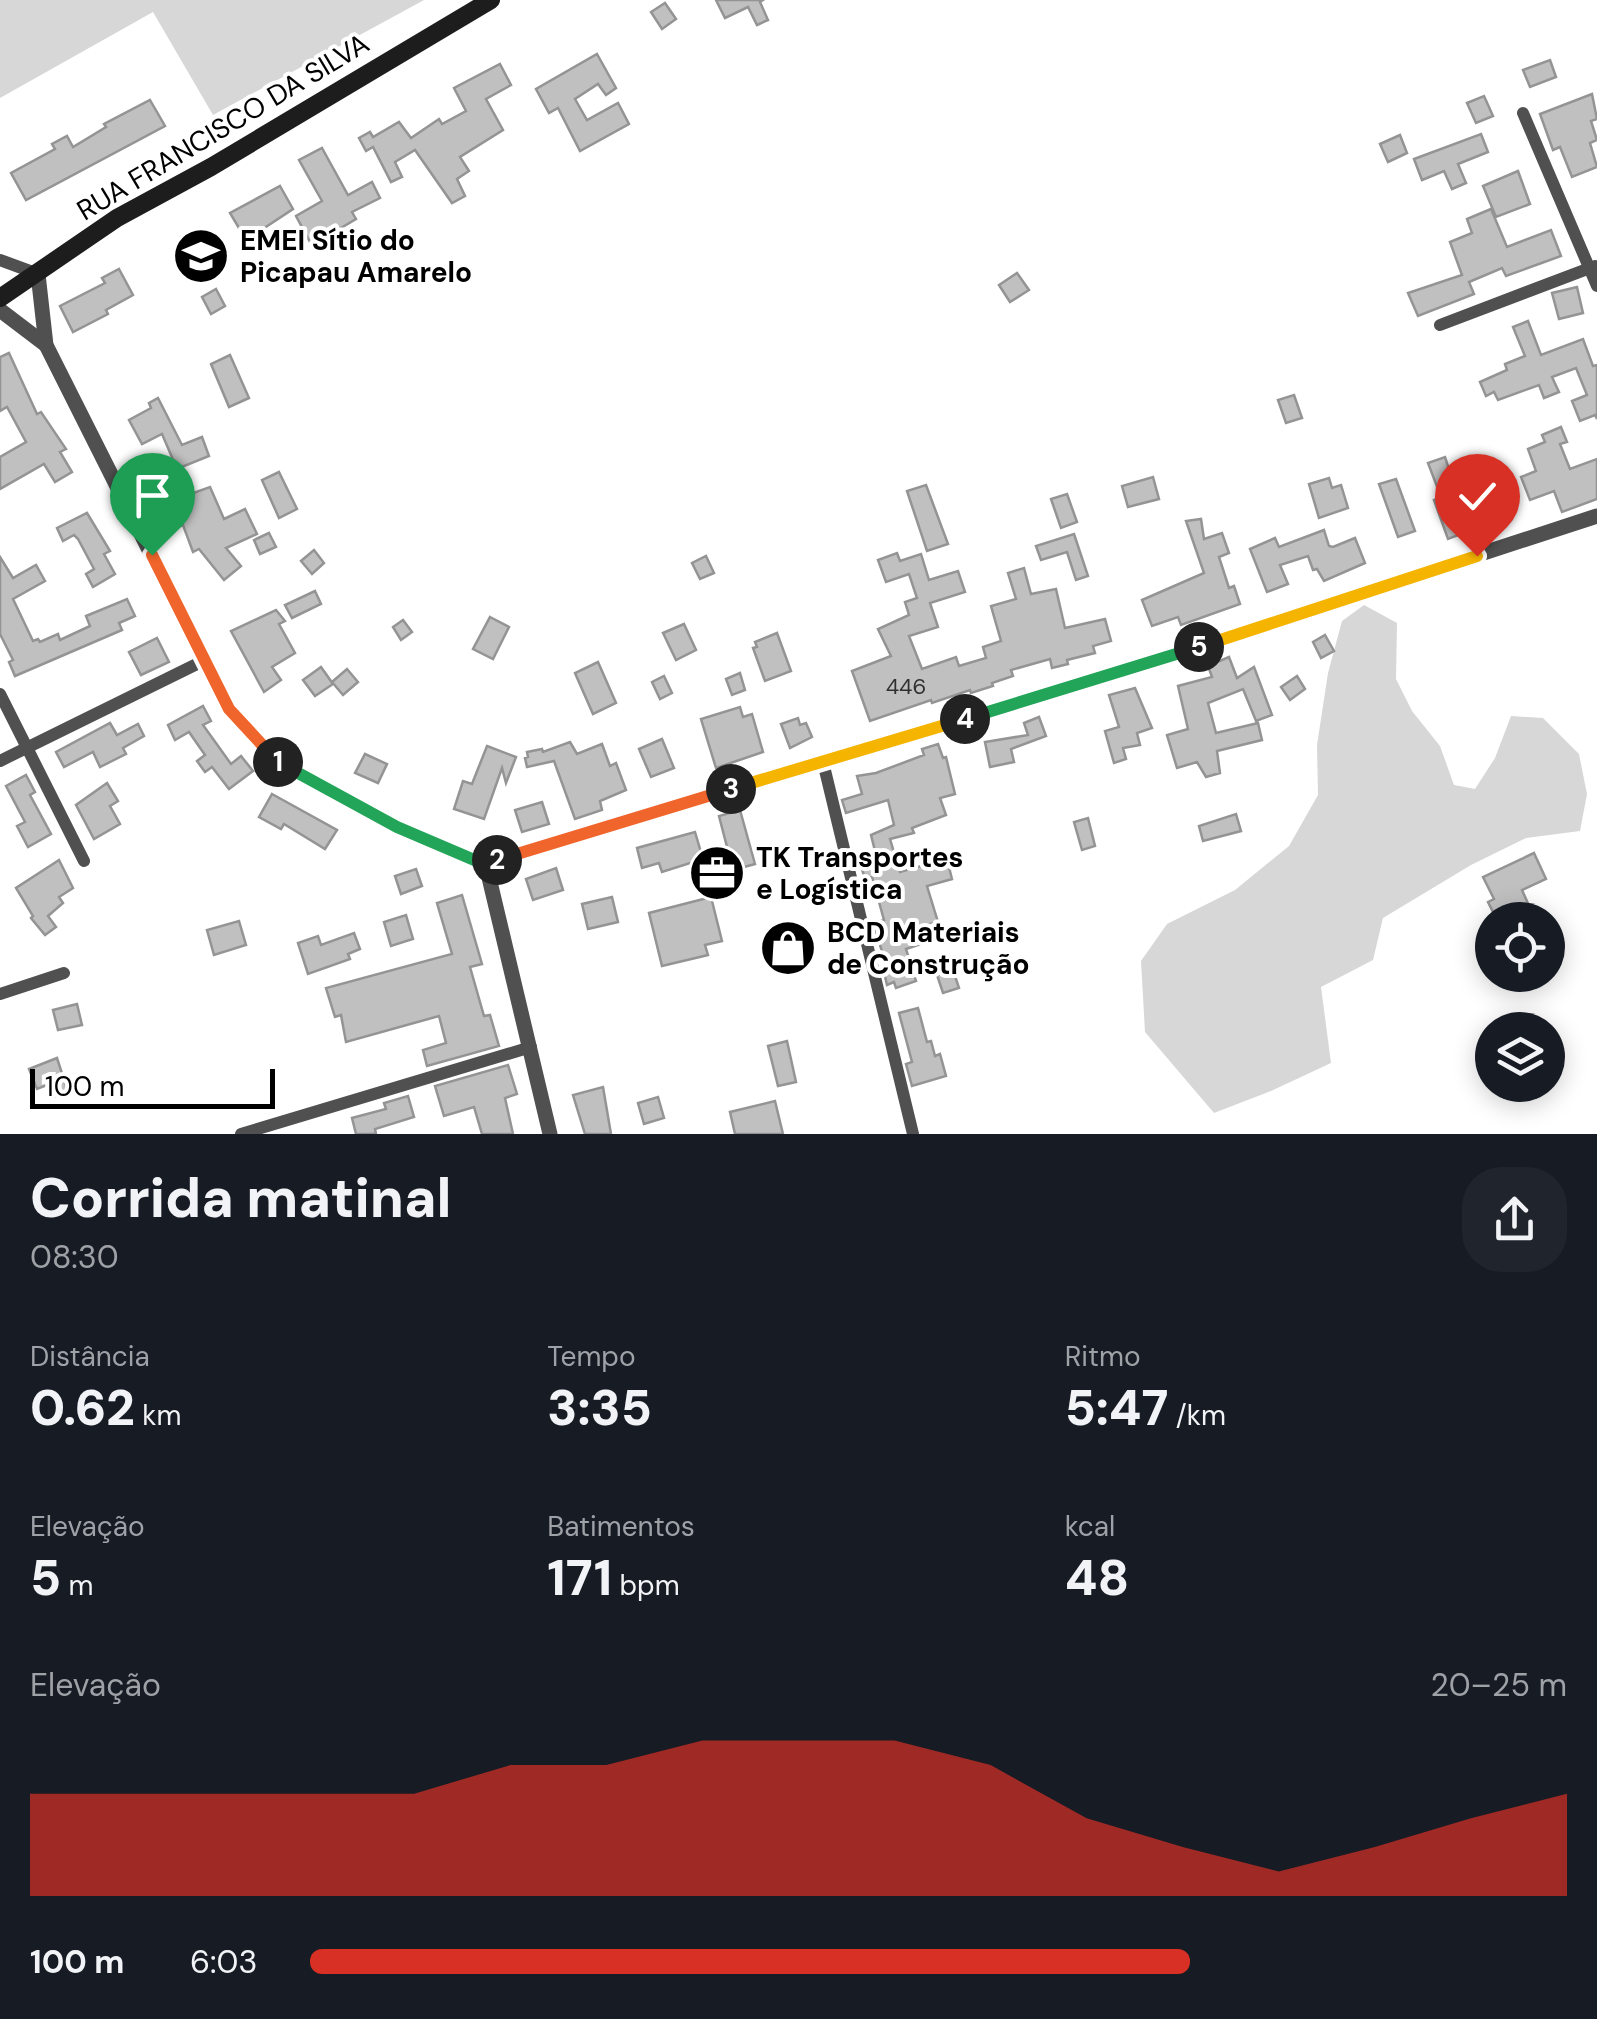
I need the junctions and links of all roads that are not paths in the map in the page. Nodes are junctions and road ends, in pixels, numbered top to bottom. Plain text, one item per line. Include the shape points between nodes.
1 (491, 0) edge
2 (1523, 114) dead end
3 (0, 260) edge
4 (1593, 267) edge
5 (38, 274) junction
6 (1597, 286) edge
7 (0, 298) edge
8 (0, 310) edge
9 (1440, 325) dead end
10 (46, 344) junction
11 (1597, 516) edge
12 (205, 660) junction
13 (0, 694) edge
14 (27, 748) junction
15 (0, 761) edge
16 (824, 762) junction
17 (84, 862) dead end
18 (486, 865) junction
19 (64, 973) dead end
20 (0, 994) edge
21 (531, 1047) junction
22 (242, 1134) edge
23 (550, 1134) edge
24 (913, 1134) edge

1 - 5 main road, RUA FRANCISCO DA SILVA via 117,218
2 - 4 street
3 - 5 street
4 - 6 street
4 - 9 street
5 - 7 main road, RUA FRANCISCO DA SILVA
5 - 10 street
8 - 10 street
10 - 12 street
11 - 16 street
12 - 14 street
12 - 18 street via 229,709 278,762 397,827
13 - 14 street
14 - 15 street
14 - 17 street
16 - 18 street
16 - 24 street
18 - 21 street
19 - 20 street
21 - 22 street
21 - 23 street

